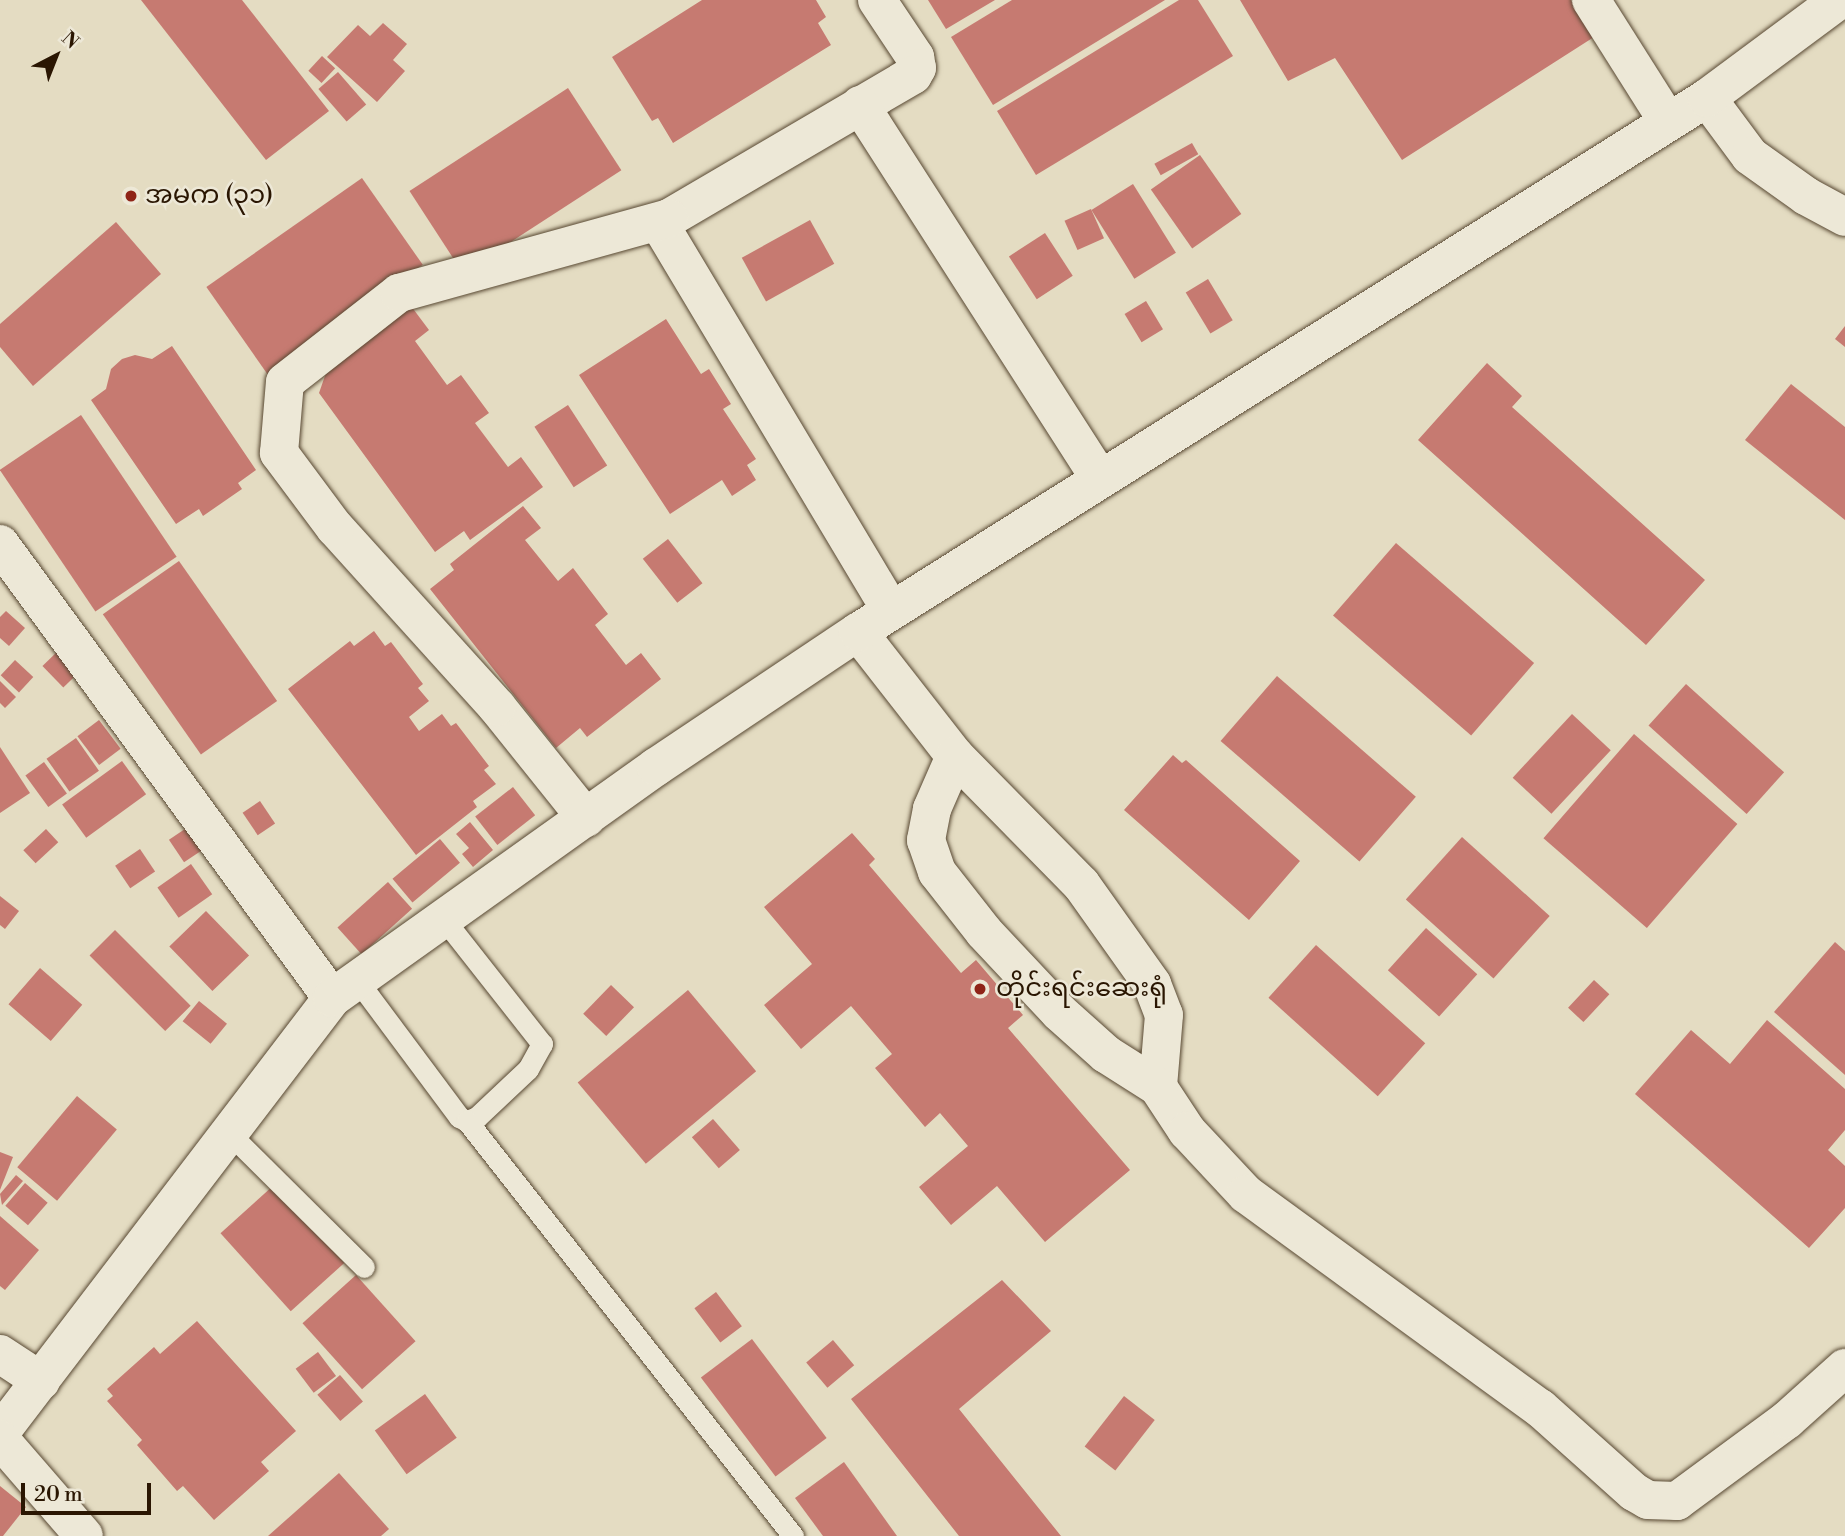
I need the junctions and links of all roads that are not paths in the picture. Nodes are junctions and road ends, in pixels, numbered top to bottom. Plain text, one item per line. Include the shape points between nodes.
1 (877, 0) edge
2 (1591, 0) edge
3 (1839, 0) edge
4 (1706, 98) junction
5 (860, 105) junction
6 (1668, 122) junction
7 (1845, 217) edge
8 (669, 218) junction
9 (1100, 479) junction
10 (0, 544) edge
11 (891, 611) junction
12 (858, 632) junction
13 (955, 756) junction
14 (586, 818) junction
15 (443, 918) junction
16 (344, 989) junction
17 (1158, 1087) junction
18 (467, 1121) junction
19 (229, 1133) junction
20 (364, 1268) dead end
21 (0, 1354) edge
22 (1845, 1368) edge
23 (41, 1381) junction
24 (0, 1436) edge
25 (84, 1536) edge
26 (793, 1536) edge

1 - 5 street via 917,68
2 - 6 street
3 - 4 street
4 - 6 street
4 - 7 street via 1750,156
5 - 8 street
5 - 9 street
6 - 9 street
8 - 11 street via 662,228 667,241
8 - 14 street via 399,293 285,382 279,453 335,528 497,707
9 - 11 street
10 - 16 street
11 - 12 street
12 - 13 street
12 - 14 street
13 - 17 street via 1081,884 1152,984 1164,1016
13 - 17 street via 932,809 926,839 937,872 984,932 1059,1012 1106,1054
14 - 15 street
15 - 16 street
15 - 18 lane via 542,1044 528,1069 505,1093
16 - 18 lane
16 - 19 street
17 - 22 street via 1187,1131 1246,1194 1540,1408 1648,1500 1677,1501 1689,1493 1787,1420
18 - 26 lane
19 - 20 lane
19 - 23 street
21 - 23 street
23 - 24 street
24 - 25 street

